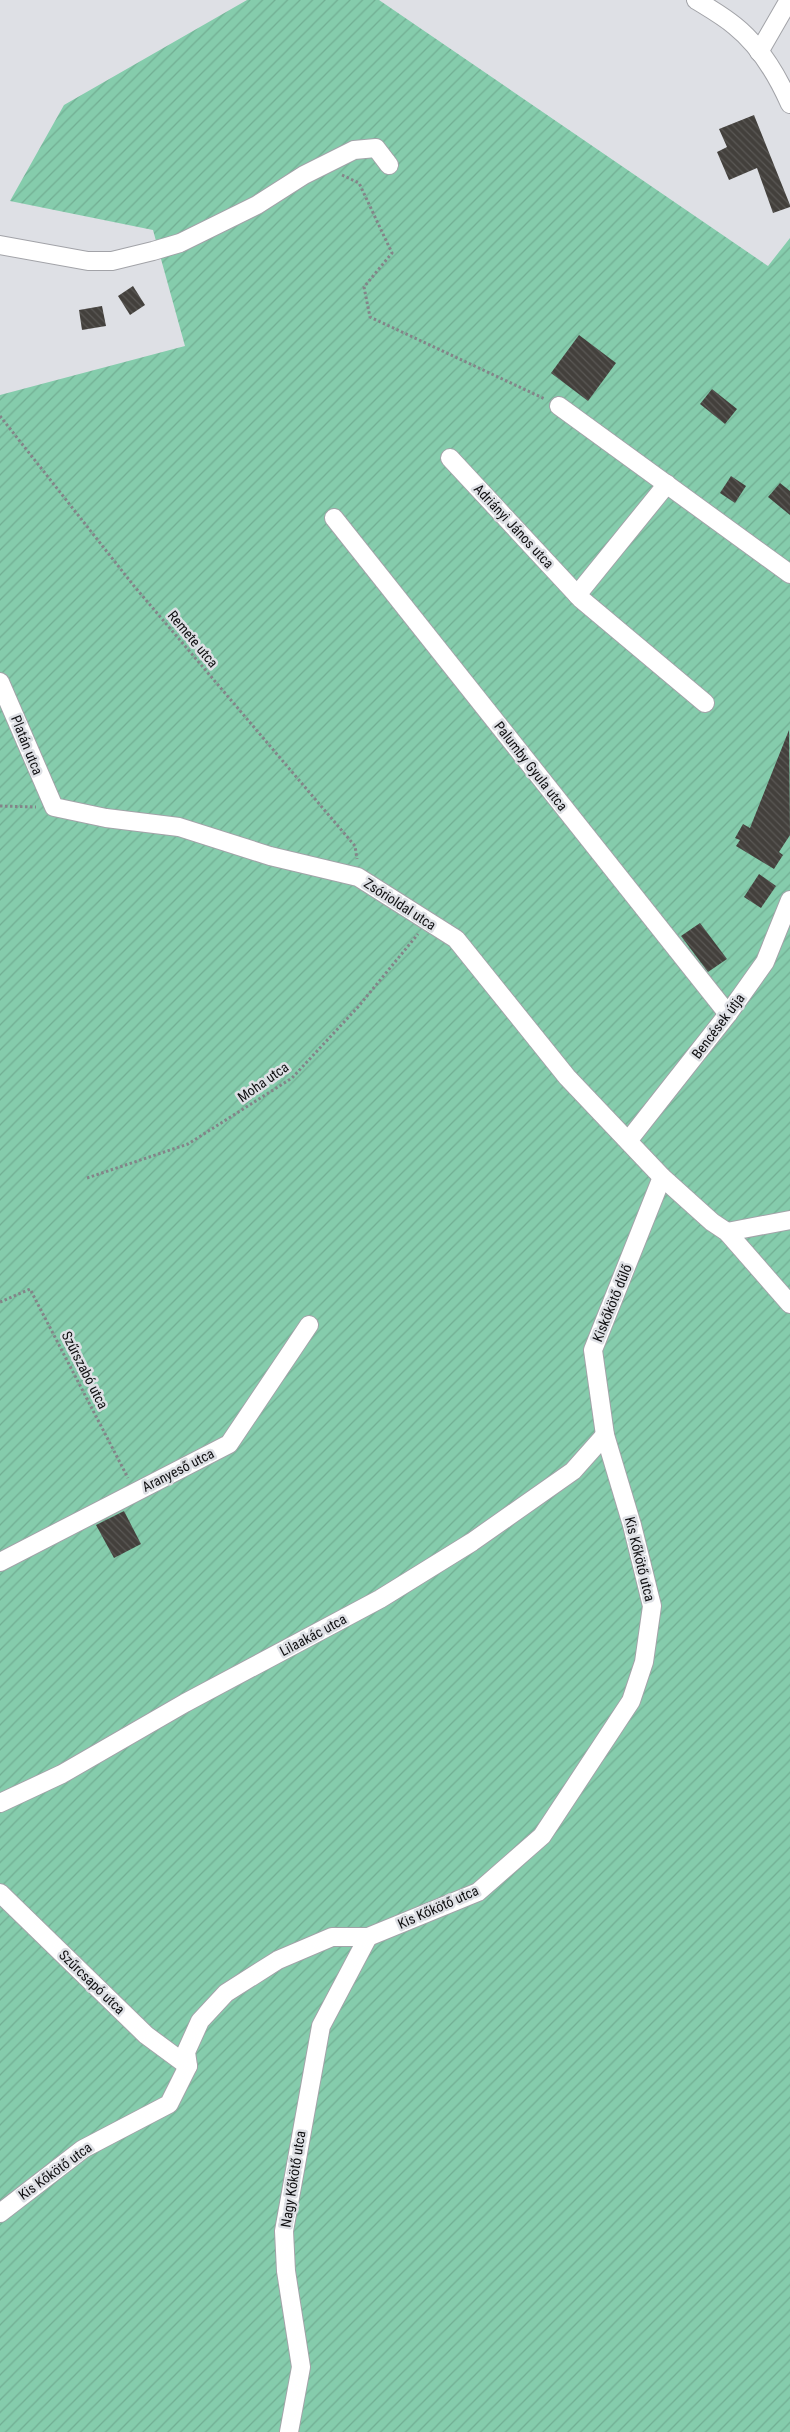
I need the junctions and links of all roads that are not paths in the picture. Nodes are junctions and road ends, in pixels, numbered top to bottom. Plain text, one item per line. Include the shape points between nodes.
1 (696, 0) edge
2 (789, 0) edge
3 (759, 52) junction
4 (790, 104) edge
5 (389, 165) dead end
6 (0, 245) edge
7 (559, 406) road end
8 (450, 458) dead end
9 (666, 484) junction
10 (334, 518) dead end
11 (790, 574) edge
12 (577, 594) junction
13 (0, 682) edge
14 (705, 703) dead end
15 (54, 808) joint
16 (790, 900) edge
17 (728, 1014) junction
18 (628, 1141) junction
19 (662, 1177) junction
20 (790, 1220) edge
21 (727, 1232) junction
22 (790, 1304) edge
23 (309, 1325) dead end
24 (605, 1435) junction
25 (0, 1562) edge
26 (0, 1803) edge
27 (0, 1893) edge
28 (368, 1937) junction
29 (188, 2066) junction
30 (0, 2213) edge
31 (289, 2432) edge

1 - 3 street via 735,26
2 - 3 street
3 - 4 street via 777,75
5 - 6 street via 376,148 354,150 304,175 257,205 180,243 112,261 88,261
7 - 9 street
8 - 12 street, Adriányi János utca
9 - 11 street
9 - 12 street
10 - 17 street, Palumby Gyula utca
12 - 14 street, Adriányi János utca
13 - 15 street, Platán utca
15 - 18 street, Zsórioldal utca via 179,827 270,856 358,877 456,939 567,1077
16 - 17 street, Bencések útja via 765,962
17 - 18 street, Bencések útja
18 - 19 street, Zsórioldal utca
19 - 21 street, Zsórioldal utca
19 - 24 street, Kiskőkötő dűlő via 593,1350
20 - 21 street
21 - 22 street, Zsórioldal utca
23 - 25 street, Aranyeső utca via 229,1444
24 - 26 street, Lilaakác utca via 573,1471 472,1542 380,1599 185,1703 62,1774
24 - 28 street, Kis Kőkötő utca via 652,1606 644,1662 631,1701 542,1836 478,1892
27 - 29 street, Szűrcsapó utca via 146,2035
28 - 29 street, Kis Kőkötő utca via 332,1937 278,1960 226,1993 200,2021 186,2052
28 - 31 street, Nagy Kőkötő utca via 321,2026 284,2231 286,2271 301,2367
29 - 30 street, Kis Kőkötő utca via 169,2104 83,2149

